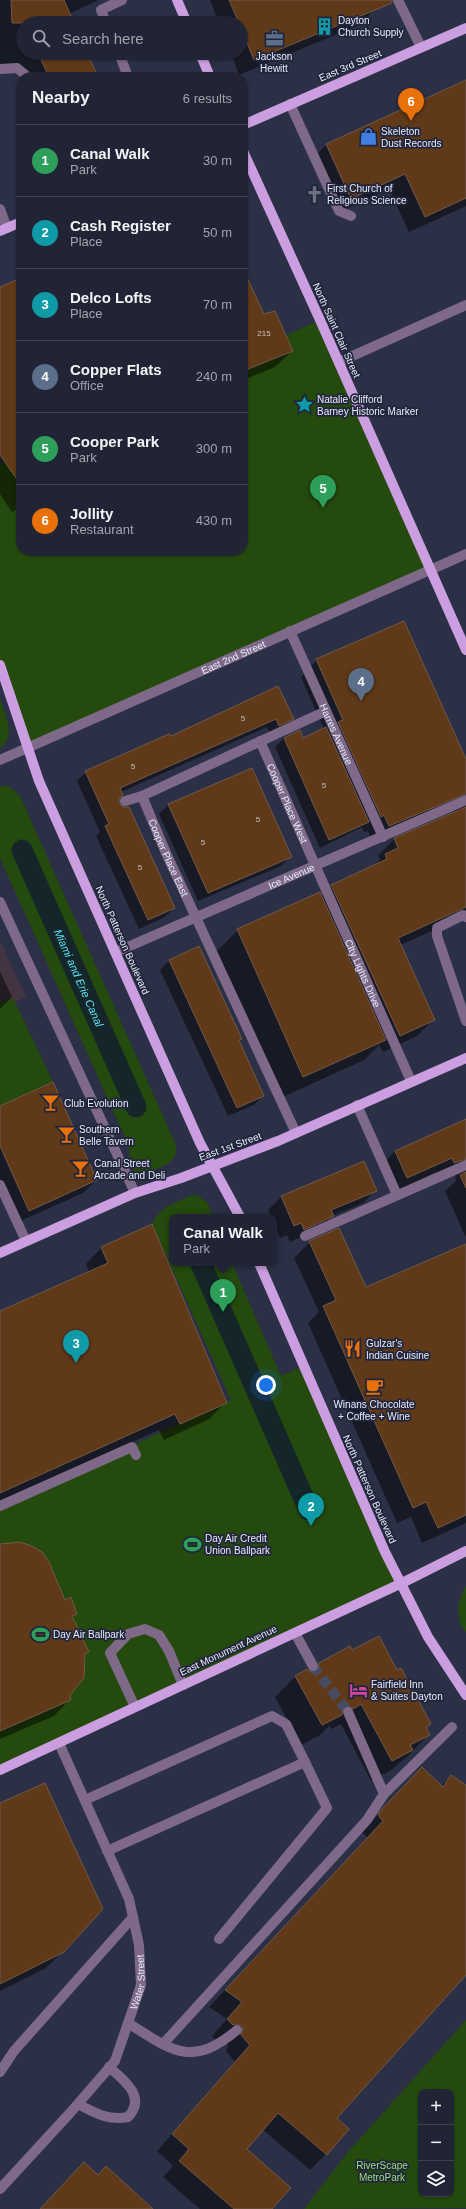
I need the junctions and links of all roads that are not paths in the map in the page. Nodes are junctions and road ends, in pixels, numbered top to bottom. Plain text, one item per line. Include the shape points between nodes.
1 (122, 0) edge
2 (176, 0) edge
3 (398, 0) edge
4 (103, 16) edge
5 (184, 16) edge
6 (466, 28) edge
7 (421, 48) junction
8 (121, 60) edge
9 (203, 60) edge
10 (0, 69) edge
11 (22, 72) edge
12 (126, 72) edge
13 (208, 72) edge
14 (290, 104) junction
15 (248, 123) edge
16 (248, 163) edge
17 (0, 209) edge
18 (351, 216) dead end
19 (16, 224) edge
20 (4, 229) edge
21 (466, 305) edge
22 (339, 362) junction
23 (466, 554) edge
24 (430, 570) junction
25 (290, 631) junction
26 (466, 650) edge
27 (0, 666) edge
28 (326, 711) junction
29 (260, 741) junction
30 (26, 747) junction
31 (0, 760) edge
32 (142, 796) junction
33 (466, 800) edge
34 (125, 801) dead end
35 (383, 836) junction
36 (316, 865) junction
37 (0, 902) edge
38 (466, 917) edge
39 (196, 918) junction
40 (116, 952) junction
41 (466, 1021) edge
42 (466, 1058) edge
43 (411, 1081) junction
44 (357, 1105) junction
45 (296, 1133) junction
46 (212, 1165) junction
47 (466, 1165) edge
48 (0, 1185) edge
49 (135, 1193) junction
50 (397, 1195) junction
51 (239, 1214) edge
52 (305, 1236) dead end
53 (26, 1241) junction
54 (0, 1253) edge
55 (260, 1266) edge
56 (136, 1455) dead end
57 (0, 1506) edge
58 (466, 1551) edge
59 (402, 1583) junction
60 (295, 1633) junction
61 (313, 1666) tunnel mouth
62 (183, 1685) junction
63 (466, 1695) edge
64 (135, 1707) junction
65 (348, 1712) tunnel mouth
66 (452, 1727) dead end
67 (59, 1743) junction
68 (305, 1762) junction
69 (0, 1770) edge
70 (384, 1794) junction
71 (84, 1800) junction
72 (108, 1852) junction
73 (133, 1917) junction
74 (219, 1939) dead end
75 (128, 2023) junction
76 (237, 2030) dead end
77 (163, 2044) junction
78 (109, 2067) junction
79 (0, 2072) edge
80 (78, 2104) junction
81 (0, 2189) edge

1 - 4 street via 101,10
2 - 5 main road
3 - 7 street
6 - 7 main road, East 3rd Street
7 - 14 main road, East 3rd Street
8 - 12 street
9 - 13 main road
10 - 11 street via 17,68
14 - 15 main road, East 3rd Street
14 - 18 street via 339,211
16 - 22 main road, North Saint Clair Street
17 - 20 street
19 - 20 main road
21 - 22 street
22 - 24 main road, North Saint Clair Street
23 - 24 street, East 2nd Street
24 - 25 street, East 2nd Street
24 - 26 main road, North Saint Clair Street
25 - 28 street, Harres Avenue
25 - 30 street, East 2nd Street
27 - 30 main road, North Patterson Boulevard
28 - 29 street
28 - 35 street, Harres Avenue
29 - 32 street
29 - 36 street, Cooper Place West
30 - 31 street, East 2nd Street
30 - 40 main road, North Patterson Boulevard via 38,781
32 - 34 street
32 - 39 street, Cooper Place East
33 - 35 street, Ice Avenue
35 - 36 street, Ice Avenue
36 - 39 street, Ice Avenue
36 - 43 street, CIty Lights Drive
37 - 49 street
38 - 41 street via 437,928 436,936
39 - 40 street, Ice Avenue
39 - 45 street, Cooper Place East
40 - 46 main road, North Patterson Boulevard
42 - 43 main road, East 1st Street
43 - 44 main road, East 1st Street
44 - 45 main road, East 1st Street
44 - 50 street
45 - 46 main road, East 1st Street
46 - 49 main road, East 1st Street
46 - 51 main road, North Patterson Boulevard
47 - 50 street
48 - 53 street
49 - 53 main road, East 1st Street
50 - 52 street
53 - 54 main road, East 1st Street
55 - 59 main road, North Patterson Boulevard via 385,1552
56 - 57 street via 132,1446
58 - 59 main road, East Monument Avenue
59 - 60 main road, East Monument Avenue
59 - 63 main road, North Patterson Boulevard via 428,1637
60 - 61 street
60 - 62 main road, East Monument Avenue
62 - 64 main road, East Monument Avenue
62 - 64 street via 169,1651 159,1635 145,1629 128,1634 110,1653
64 - 67 main road, East Monument Avenue
65 - 70 street
66 - 70 street
67 - 69 main road, East Monument Avenue
67 - 71 street, Water Street
68 - 71 street via 286,1724 272,1716
68 - 72 street
68 - 74 street via 327,1808
70 - 77 street via 367,1820
71 - 72 street, Water Street
72 - 73 street, Water Street via 129,1899
73 - 75 street, Water Street via 139,1945 141,1986
73 - 79 street via 14,2051
75 - 77 street
75 - 78 street, Water Street via 114,2061
76 - 77 street via 206,2050 188,2053
78 - 80 street, Water Street
78 - 80 street via 132,2088 135,2096 134,2111 128,2117 110,2118 98,2115
80 - 81 street, Water Street

